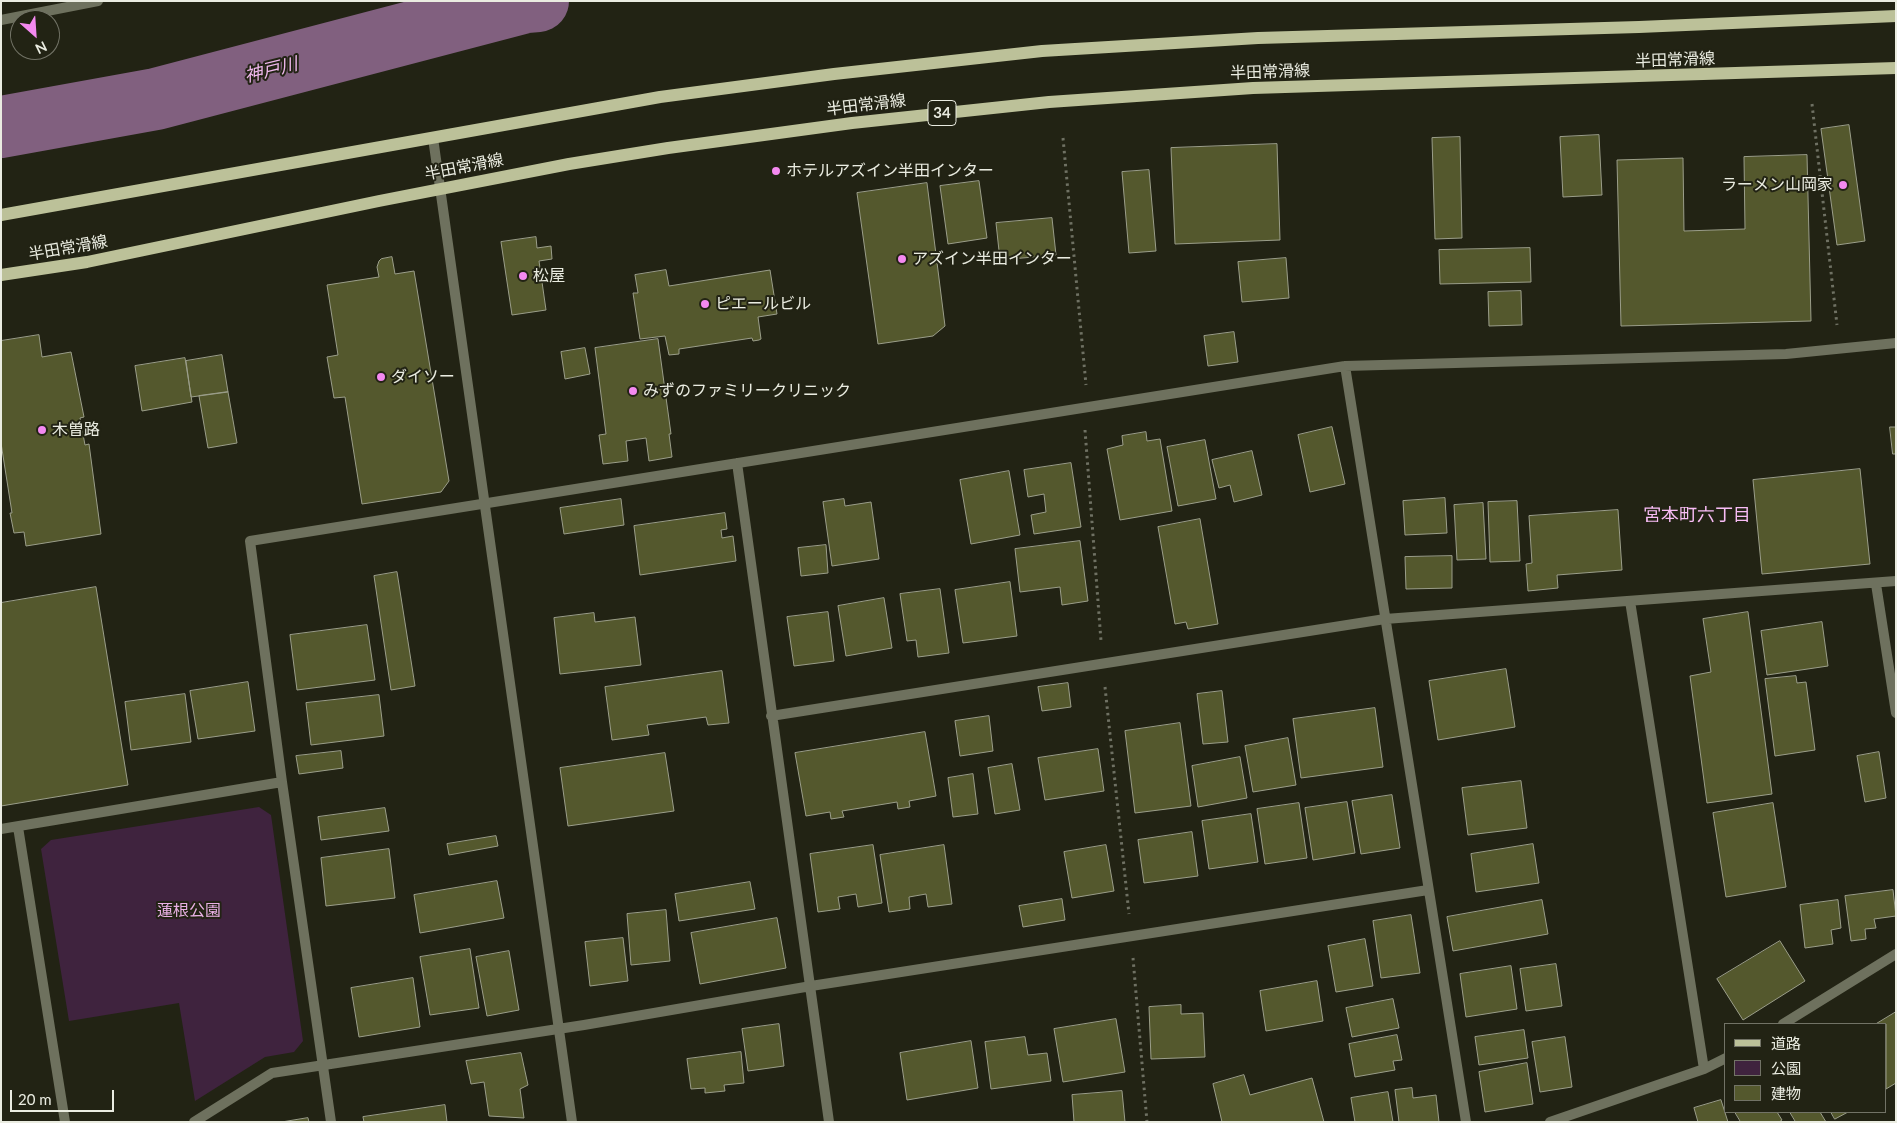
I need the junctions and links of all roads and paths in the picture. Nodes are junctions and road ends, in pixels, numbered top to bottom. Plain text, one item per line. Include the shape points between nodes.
1 (98, 1) edge
2 (1896, 16) edge
3 (1, 20) edge
4 (1896, 68) edge
5 (1812, 104) dead end
6 (433, 138) junction
7 (1063, 138) dead end
8 (441, 188) junction
9 (1, 215) edge
10 (1, 276) edge
11 (1896, 343) edge
12 (1840, 348) junction
13 (1345, 366) junction
14 (1088, 408) junction
15 (737, 463) junction
16 (486, 503) junction
17 (1896, 581) edge
18 (1876, 584) junction
19 (1630, 601) junction
20 (1385, 619) junction
21 (1102, 664) junction
22 (1896, 713) edge
23 (772, 716) junction
24 (282, 782) junction
25 (18, 827) junction
26 (1, 829) edge
27 (1428, 890) junction
28 (1131, 937) junction
29 (1896, 954) edge
30 (811, 986) junction
31 (1785, 1023) edge
32 (559, 1029) junction
33 (1724, 1059) edge
34 (323, 1066) junction
35 (1704, 1069) junction
36 (64, 1122) edge
37 (194, 1122) edge
38 (331, 1122) edge
39 (572, 1122) edge
40 (829, 1122) edge
41 (1147, 1122) edge
42 (1466, 1122) edge
43 (1550, 1122) edge

1 - 3 street
2 - 6 main road, 半田常滑線 via 1258,38 1042,51 670,96
4 - 8 main road, 半田常滑線 / 34 via 1253,88 1050,102 852,123 668,148
5 - 12 path
6 - 8 street
6 - 9 main road, 半田常滑線
7 - 14 path
8 - 10 main road, 半田常滑線 / 34 via 97,260
8 - 16 street
11 - 12 street
12 - 13 street via 1786,354
13 - 14 street
13 - 20 street
14 - 15 street
14 - 21 path via 1084,422
15 - 16 street
15 - 23 street
16 - 24 street via 250,541
16 - 32 street
17 - 18 street
18 - 19 street
18 - 22 street
19 - 20 street
19 - 35 street
20 - 21 street
20 - 27 street
21 - 23 street
21 - 28 path
23 - 30 street
24 - 25 street
24 - 34 street
25 - 26 street
25 - 36 street
27 - 28 street
27 - 42 street
28 - 30 street
28 - 41 path
29 - 31 street
30 - 32 street
30 - 40 street
32 - 34 street
32 - 39 street
33 - 35 street
34 - 37 street via 272,1073
34 - 38 street
35 - 43 street

